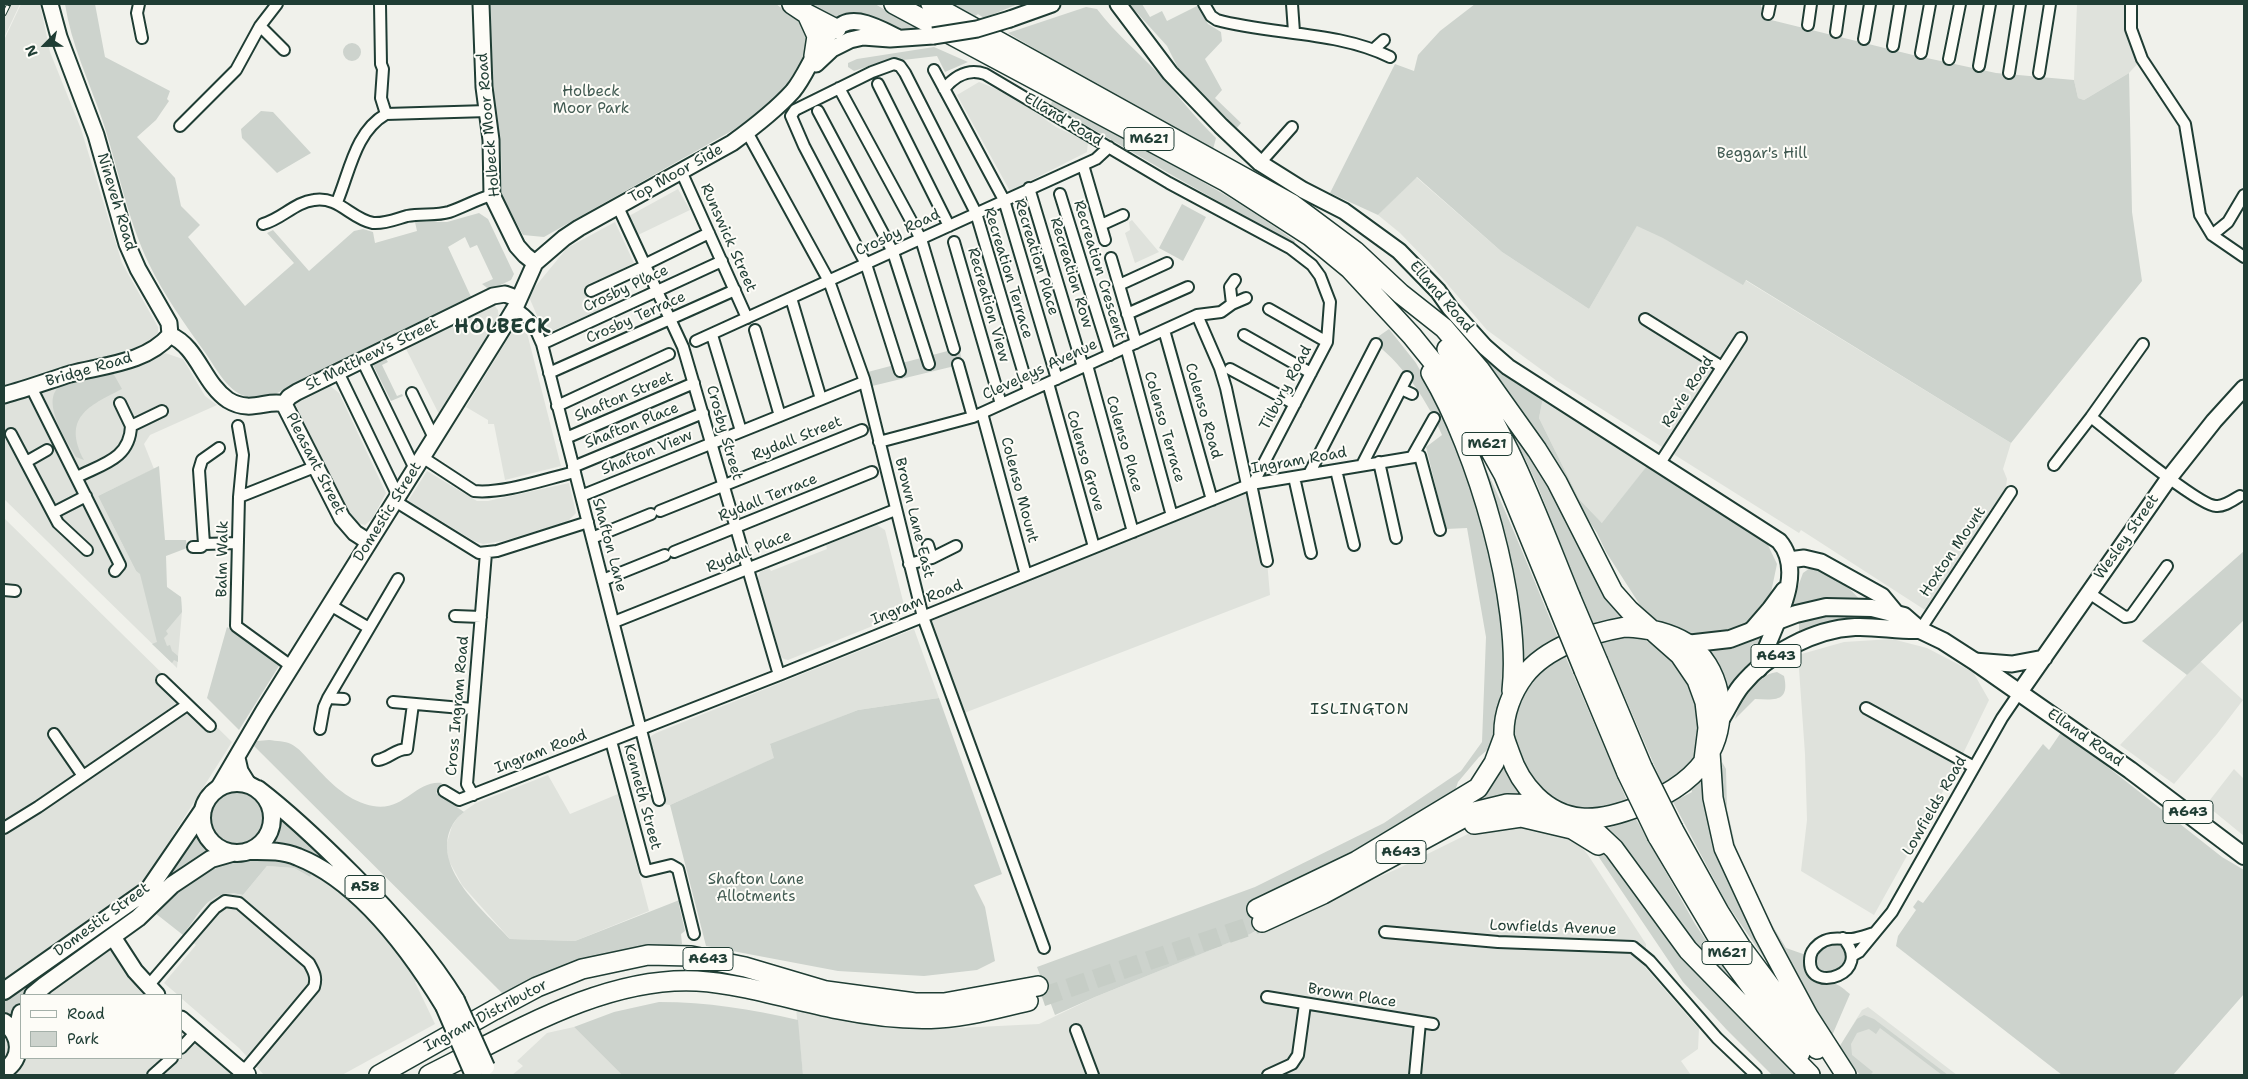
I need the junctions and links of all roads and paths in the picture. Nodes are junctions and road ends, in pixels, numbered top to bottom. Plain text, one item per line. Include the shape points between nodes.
1 (50, 4) edge
2 (58, 4) edge
3 (139, 4) edge
4 (277, 4) edge
5 (380, 4) edge
6 (481, 4) edge
7 (894, 4) edge
8 (931, 4) edge
9 (1052, 4) edge
10 (1118, 4) edge
11 (1204, 4) edge
12 (1292, 4) edge
13 (1811, 4) edge
14 (1840, 4) edge
15 (1870, 4) edge
16 (1900, 4) edge
17 (1930, 4) edge
18 (1960, 4) edge
19 (1990, 4) edge
20 (2020, 4) edge
21 (2050, 4) edge
22 (2130, 4) edge
23 (799, 9) edge
24 (260, 26) junction
25 (1808, 26) dead end
26 (836, 28) junction
27 (1294, 32) junction
28 (1836, 32) dead end
29 (864, 37) junction
30 (897, 37) junction
31 (142, 38) dead end
32 (1864, 39) dead end
33 (1384, 40) dead end
34 (1893, 46) dead end
35 (1374, 49) junction
36 (284, 50) dead end
37 (1921, 53) dead end
38 (1390, 57) dead end
39 (1949, 59) dead end
40 (811, 64) junction
41 (69, 66) junction
42 (1979, 66) dead end
43 (934, 70) dead end
44 (2039, 72) dead end
45 (2009, 73) dead end
46 (878, 84) dead end
47 (839, 88) junction
48 (944, 89) junction
49 (488, 111) junction
50 (818, 111) dead end
51 (386, 114) junction
52 (180, 126) dead end
53 (1292, 127) dead end
54 (747, 132) junction
55 (1109, 148) junction
56 (1260, 163) junction
57 (1082, 165) junction
58 (681, 171) junction
59 (1029, 188) junction
60 (1060, 194) dead end
61 (492, 195) junction
62 (2244, 195) edge
63 (1004, 200) junction
64 (337, 202) junction
65 (618, 207) junction
66 (976, 213) junction
67 (1123, 215) dead end
68 (263, 224) dead end
69 (1101, 225) junction
70 (949, 226) junction
71 (709, 233) junction
72 (2212, 235) junction
73 (921, 239) junction
74 (1105, 240) dead end
75 (954, 242) dead end
76 (893, 252) junction
77 (2244, 257) edge
78 (1111, 258) dead end
79 (722, 262) junction
80 (535, 263) junction
81 (866, 264) junction
82 (1167, 264) dead end
83 (645, 265) junction
84 (1235, 280) dead end
85 (829, 281) junction
86 (1119, 285) junction
87 (1188, 287) dead end
88 (734, 290) junction
89 (591, 291) dead end
90 (657, 292) junction
91 (1402, 294) junction
92 (791, 298) junction
93 (1246, 298) dead end
94 (1330, 302) joint
95 (517, 304) junction
96 (1232, 304) junction
97 (1384, 304) junction
98 (1269, 309) dead end
99 (1128, 314) junction
100 (1197, 315) junction
101 (747, 318) junction
102 (670, 319) junction
103 (1645, 319) dead end
104 (755, 330) dead end
105 (1164, 330) junction
106 (170, 335) junction
107 (712, 335) junction
108 (1244, 335) dead end
109 (1741, 338) dead end
110 (696, 342) dead end
111 (1327, 342) junction
112 (1136, 343) junction
113 (542, 344) junction
114 (2143, 344) dead end
115 (1126, 347) junction
116 (954, 349) dead end
117 (1377, 350) dead end
118 (669, 354) dead end
119 (1110, 355) junction
120 (362, 360) junction
121 (929, 364) dead end
122 (958, 364) dead end
123 (1085, 366) junction
124 (1722, 367) junction
125 (1230, 369) dead end
126 (900, 371) dead end
127 (338, 372) junction
128 (1311, 373) junction
129 (549, 374) junction
130 (1407, 377) dead end
131 (1052, 381) junction
132 (864, 382) junction
133 (694, 383) junction
134 (31, 387) junction
135 (1401, 388) junction
136 (2244, 388) edge
137 (1029, 392) junction
138 (412, 393) dead end
139 (1412, 394) dead end
140 (4, 395) edge
141 (821, 399) junction
142 (120, 403) dead end
143 (284, 404) junction
144 (1001, 404) junction
145 (1294, 404) junction
146 (557, 406) junction
147 (162, 411) dead end
148 (702, 413) junction
149 (978, 415) junction
150 (780, 416) junction
151 (1434, 418) dead end
152 (2091, 418) junction
153 (131, 426) junction
154 (238, 426) dead end
155 (862, 430) dead end
156 (741, 431) junction
157 (10, 434) dead end
158 (434, 438) junction
159 (566, 438) junction
160 (879, 442) junction
161 (712, 444) junction
162 (220, 448) dead end
163 (47, 450) dead end
164 (1412, 457) junction
165 (26, 462) junction
166 (1379, 462) junction
167 (418, 463) junction
168 (1660, 464) junction
169 (1362, 465) junction
170 (2054, 465) dead end
171 (317, 466) junction
172 (574, 470) junction
173 (1336, 470) junction
174 (872, 472) dead end
175 (1309, 474) junction
176 (77, 477) junction
177 (1294, 477) junction
178 (2169, 478) junction
179 (723, 484) junction
180 (1250, 484) junction
181 (2011, 492) dead end
182 (86, 496) junction
183 (581, 496) junction
184 (2240, 496) dead end
185 (239, 497) junction
186 (396, 498) junction
187 (1212, 500) junction
188 (895, 510) junction
189 (53, 513) junction
190 (1172, 516) junction
191 (588, 522) junction
192 (736, 527) junction
193 (1440, 530) dead end
194 (1133, 532) junction
195 (592, 538) junction
196 (1396, 538) dead end
197 (369, 542) junction
198 (238, 543) junction
199 (928, 545) dead end
200 (1354, 545) dead end
201 (956, 546) dead end
202 (1094, 547) junction
203 (87, 550) dead end
204 (486, 553) junction
205 (1311, 553) dead end
206 (932, 558) junction
207 (1789, 560) junction
208 (1267, 561) dead end
209 (909, 564) junction
210 (2168, 566) dead end
211 (748, 569) junction
212 (115, 571) dead end
213 (1026, 575) junction
214 (398, 579) dead end
215 (603, 580) junction
216 (1788, 586) junction
217 (4, 590) edge
218 (15, 591) dead end
219 (2089, 593) junction
220 (1563, 600) junction
221 (330, 605) junction
222 (1896, 613) junction
223 (455, 616) dead end
224 (923, 617) junction
225 (481, 618) junction
226 (1778, 620) junction
227 (614, 622) junction
228 (368, 628) junction
229 (1650, 629) junction
230 (1920, 630) junction
231 (1750, 631) junction
232 (1686, 644) junction
233 (2044, 658) junction
234 (1974, 661) junction
235 (292, 666) junction
236 (1759, 669) junction
237 (779, 676) junction
238 (162, 680) dead end
239 (2019, 692) junction
240 (328, 698) junction
241 (1511, 698) junction
242 (344, 699) dead end
243 (394, 702) dead end
244 (413, 704) junction
245 (187, 705) junction
246 (1866, 708) dead end
247 (473, 709) junction
248 (1721, 719) junction
249 (210, 726) dead end
250 (320, 729) dead end
251 (641, 729) junction
252 (54, 734) dead end
253 (1504, 736) junction
254 (611, 741) junction
255 (1707, 756) junction
256 (237, 758) junction
257 (378, 760) dead end
258 (1974, 767) junction
259 (83, 776) junction
260 (220, 787) junction
261 (253, 787) junction
262 (444, 791) dead end
263 (473, 795) junction
264 (659, 800) dead end
265 (1546, 805) junction
266 (202, 810) junction
267 (1581, 818) junction
268 (4, 828) edge
269 (1420, 842) junction
270 (2241, 849) edge
271 (248, 851) junction
272 (232, 853) junction
273 (1626, 867) junction
274 (1385, 932) dead end
275 (1874, 933) junction
276 (694, 934) dead end
277 (113, 937) junction
278 (1843, 938) junction
279 (1044, 948) dead end
280 (1852, 956) junction
281 (4, 991) edge
282 (153, 991) edge
283 (34, 994) edge
284 (1266, 997) dead end
285 (450, 1003) junction
286 (1305, 1004) junction
287 (20, 1017) edge
288 (182, 1020) edge
289 (4, 1022) edge
290 (1420, 1022) junction
291 (1433, 1024) dead end
292 (1076, 1030) dead end
293 (196, 1032) junction
294 (16, 1035) junction
295 (182, 1047) edge
296 (171, 1059) edge
297 (1812, 1061) edge
298 (397, 1064) junction
299 (4, 1071) edge
300 (480, 1073) edge
301 (244, 1074) edge
302 (153, 1075) edge
303 (375, 1075) edge
304 (379, 1075) edge
305 (429, 1075) edge
306 (1093, 1075) edge
307 (1268, 1075) edge
308 (1415, 1075) edge
309 (1756, 1075) edge
310 (1842, 1075) edge
311 (1846, 1075) edge

1 - 41 street, Nineveh Road
2 - 41 street, Nineveh Road
3 - 31 street via 137,13
4 - 24 street
5 - 51 street via 381,98
6 - 49 street, Holbeck Moor Road
7 - 97 highway, M621 via 1225,181 1310,236 1350,269
8 - 91 highway, M621 via 1292,204 1355,250
9 - 30 street, Top Moor Side, bridge via 977,28 933,36
10 - 56 street, Elland Road via 1170,73
11 - 27 street via 1217,20
12 - 27 street
13 - 25 street
14 - 28 street
15 - 32 street
16 - 34 street
17 - 37 street
18 - 39 street
19 - 42 street
20 - 45 street
21 - 44 street
22 - 72 street via 2131,29 2142,59 2185,124 2200,215
23 - 26 highway
23 - 40 highway via 818,36
24 - 36 street
24 - 52 street via 236,70
26 - 29 street
26 - 30 street via 855,21
26 - 40 street, Top Moor Side
27 - 35 street
29 - 30 street, Top Moor Side
29 - 40 street, Top Moor Side via 832,49
33 - 35 street
35 - 38 street
40 - 54 street, Top Moor Side via 782,102
41 - 106 street, Nineveh Road via 96,135 127,244 169,323
43 - 48 street, Recreation Place
46 - 70 street
47 - 66 street, Recreation Terrace via 887,65 900,66
47 - 73 street
47 - 81 street via 795,110 791,116
48 - 55 street, Elland Road via 956,76 974,71 985,74
48 - 63 street, Recreation Place
49 - 51 street
49 - 61 street, Holbeck Moor Road
50 - 76 street
51 - 64 street via 372,123 362,137
53 - 56 street
54 - 58 street, Top Moor Side
54 - 85 street, Brown Lane East
55 - 57 street, Crosby Road
55 - 94 street, Elland Road via 1300,255 1320,276
56 - 168 street, Elland Road via 1344,211 1399,251 1438,291 1485,348 1508,367
57 - 59 street, Crosby Road
57 - 69 street
58 - 65 street, Top Moor Side
58 - 71 street, Runswick Street
59 - 63 street, Crosby Road
59 - 123 street, Recreation Row
60 - 119 street, Recreation Crescent
61 - 64 street via 447,212 413,215 382,223 361,218
61 - 80 street, Holbeck Moor Road via 517,246
62 - 72 street via 2228,222
63 - 66 street, Crosby Road
63 - 131 street, Recreation Place
64 - 68 street via 326,199 301,202 281,217
65 - 80 street, Top Moor Side via 564,238
65 - 83 street, Crosby Street
66 - 70 street, Crosby Road
66 - 137 street, Recreation Terrace
67 - 69 street
69 - 74 street
70 - 73 street, Crosby Road
71 - 79 street, Runswick Street
71 - 83 street
72 - 77 street
73 - 76 street, Crosby Road
73 - 116 street
75 - 144 street, Recreation View
76 - 81 street, Crosby Road
76 - 121 street
78 - 86 street
79 - 88 street, Runswick Street
79 - 90 street, Crosby Place
80 - 95 street, Domestic Street
81 - 85 street, Crosby Road
81 - 126 street
82 - 86 street
83 - 89 street
83 - 90 street, Crosby Street
84 - 96 street via 1230,287
85 - 92 street, Crosby Road
85 - 132 street, Brown Lane East
86 - 99 street
87 - 99 street
88 - 101 street, Runswick Street
88 - 102 street, Crosby Terrace
90 - 102 street, Crosby Street
90 - 113 street, Crosby Place
91 - 220 highway, M621 via 1458,363 1497,428 1526,487
91 - 229 highway via 1444,328 1517,419 1557,482 1613,592
92 - 101 street, Crosby Road
92 - 141 street
93 - 96 street, Cleveleys Avenue
94 - 111 street, Tilbury Road
95 - 113 street, Shafton Lane via 532,322
95 - 120 street, St Matthew's Street via 505,294 492,296
95 - 158 street, Domestic Street
96 - 100 street, Cleveleys Avenue via 1221,312
97 - 220 highway, M621 via 1459,394 1504,475
97 - 241 highway via 1442,391 1478,481 1495,540 1512,630 1514,670
98 - 111 street
99 - 112 street
100 - 105 street, Cleveleys Avenue
100 - 180 street via 1224,382
101 - 107 street, Crosby Road
102 - 129 street, Crosby Terrace
102 - 133 street, Crosby Street
103 - 124 street
104 - 150 street
105 - 112 street, Cleveleys Avenue
105 - 187 street, Colenso Road
106 - 134 street, Bridge Road via 162,344 126,360
106 - 143 street via 185,344 216,389 228,399 250,407
107 - 110 street, Crosby Road
107 - 156 street
108 - 128 street
109 - 124 street, Revie Road
111 - 128 street, Tilbury Road
112 - 115 street, Cleveleys Avenue
113 - 129 street, Shafton Lane
114 - 152 street
115 - 119 street, Cleveleys Avenue
115 - 190 street, Colenso Terrace
117 - 175 street
118 - 146 street
119 - 123 street, Cleveleys Avenue
120 - 127 street, St Matthew's Street
120 - 167 street
122 - 149 street, Colenso Mount
123 - 131 street, Cleveleys Avenue
123 - 194 street, Colenso Place
124 - 168 street, Revie Road
125 - 145 street
127 - 143 street, St Matthew's Street via 297,392
127 - 186 street
128 - 145 street, Tilbury Road
129 - 146 street, Shafton Lane
130 - 135 street
131 - 137 street, Cleveleys Avenue
131 - 202 street, Colenso Grove
132 - 141 street, Shafton View
132 - 160 street, Brown Lane East
133 - 148 street, Crosby Street
133 - 159 street, Shafton Street
134 - 140 street, Bridge Road
134 - 176 street
135 - 139 street
135 - 169 street
136 - 178 street, Wesley Street
137 - 144 street, Cleveleys Avenue
138 - 158 street
141 - 150 street, Shafton View
142 - 153 street
143 - 171 street, Pleasant Street
144 - 149 street, Cleveleys Avenue
145 - 180 street, Tilbury Road
146 - 159 street, Shafton Lane
147 - 153 street
148 - 161 street, Crosby Street
148 - 172 street, Shafton Place
149 - 160 street, Cleveleys Avenue
149 - 213 street, Colenso Mount
150 - 156 street, Shafton View
151 - 164 street via 1432,432
152 - 170 street
152 - 178 street
153 - 176 street via 125,451
154 - 185 street, Balm Walk via 243,455
155 - 179 street, Rydall Street
156 - 161 street, Shafton View
157 - 165 street
158 - 167 street, Domestic Street
159 - 172 street, Shafton Lane
160 - 188 street, Brown Lane East
161 - 179 street, Crosby Street
161 - 183 street, Shafton View
162 - 198 street via 202,460 199,470 199,546
163 - 165 street
164 - 166 street, Ingram Road
164 - 193 street via 1420,456
165 - 189 street
166 - 169 street, Ingram Road
166 - 196 street
167 - 172 street, Shafton Place via 482,492
167 - 186 street, Domestic Street
168 - 207 street, Elland Road via 1774,536
169 - 173 street, Ingram Road
171 - 185 street
171 - 197 street, Pleasant Street via 342,518 355,533
172 - 183 street, Shafton Lane
173 - 175 street, Ingram Road
173 - 200 street
174 - 192 street, Rydall Terrace
175 - 177 street, Ingram Road
176 - 182 street
177 - 180 street, Ingram Road
177 - 205 street
178 - 184 street via 2208,505 2223,505
178 - 219 street, Wesley Street
179 - 192 street, Crosby Street
179 - 195 street, Rydall Street
180 - 187 street, Ingram Road
180 - 208 street
181 - 230 street, Hoxton Mount
182 - 189 street
182 - 212 street via 120,565
183 - 191 street, Shafton Lane
185 - 198 street, Balm Walk
186 - 197 street, Domestic Street
186 - 204 street via 471,549
187 - 190 street, Ingram Road
188 - 209 street, Brown Lane East
188 - 211 street, Rydall Place
189 - 203 street via 58,523
190 - 194 street, Ingram Road
191 - 195 street, Shafton Lane
191 - 204 street
192 - 211 street, Crosby Street
192 - 215 street, Rydall Terrace
194 - 202 street, Ingram Road
195 - 215 street, Shafton Lane
197 - 221 street, Domestic Street
198 - 235 street, Balm Walk via 236,626
199 - 206 street
201 - 206 street
202 - 213 street, Ingram Road
204 - 225 street, Cross Ingram Road
206 - 209 street
207 - 216 street, Elland Road
207 - 222 street, Elland Road via 1804,558 1821,562 1882,596
209 - 224 street, Brown Lane East
210 - 219 street via 2131,616 2125,617
211 - 227 street, Rydall Place
211 - 237 street, Crosby Street
213 - 224 street, Ingram Road
214 - 228 street
215 - 227 street, Shafton Lane
216 - 226 street, Elland Road
216 - 231 street, Elland Road
217 - 218 street
219 - 233 street, Wesley Street
220 - 297 highway, M621, bridge via 1635,770 1730,958
221 - 228 street
221 - 235 street, Domestic Street
222 - 226 main road, Elland Road / A643 via 1855,606 1826,607
222 - 230 main road, Elland Road / A643
223 - 225 street, Cross Ingram Road
224 - 237 street, Ingram Road
224 - 279 street, Brown Lane East
225 - 247 street, Cross Ingram Road
226 - 231 main road, Elland Road / A643
226 - 236 street, Elland Road
227 - 251 street, Shafton Lane
228 - 240 street
229 - 232 highway
229 - 241 highway via 1625,627 1608,630 1565,646 1525,675
229 - 255 highway via 1680,655 1697,680 1706,708
230 - 234 main road, Elland Road / A643
230 - 236 main road, Elland Road / A643 via 1855,627 1835,630 1797,644
231 - 232 main road, Elland Road / A643 via 1730,639
232 - 248 highway via 1701,658 1714,680 1720,699
233 - 234 street via 2012,664
233 - 239 street, Wesley Street
234 - 239 main road, Elland Road / A643
235 - 256 street, Domestic Street
236 - 248 main road, Elland Road / A643 via 1741,686
237 - 251 street, Ingram Road
238 - 245 street
239 - 258 street, Lowfields Road
239 - 270 main road, Elland Road / A643
240 - 242 street
240 - 250 street
241 - 253 highway
243 - 244 street
244 - 247 street
244 - 257 street via 407,748
245 - 249 street
245 - 259 street
246 - 258 street
247 - 263 street, Cross Ingram Road via 466,784
248 - 255 highway
251 - 254 street, Ingram Road
251 - 264 street, Shafton Lane
252 - 259 street
253 - 265 highway via 1520,777
253 - 269 highway, A643 via 1494,763 1478,788 1260,916 1323,894
254 - 263 street, Ingram Road
254 - 276 street, Kenneth Street via 646,871 666,866 678,869
255 - 267 highway via 1693,774 1668,794 1629,811
255 - 297 highway via 1724,848 1764,934 1808,1016
256 - 260 street, Domestic Street
256 - 261 street via 240,771
258 - 275 street, Lowfields Road via 1892,912
259 - 268 street
260 - 261 main road via 238,782
260 - 266 main road via 212,793
261 - 271 main road via 266,797 271,828 266,838
261 - 285 main road, A58 via 287,811 417,942 438,971
262 - 263 street, Ingram Road via 459,800
265 - 267 highway
265 - 269 highway, A643 via 1507,804 1474,812
266 - 272 main road via 209,839
266 - 281 main road, Domestic Street via 149,889
267 - 273 highway via 1614,849
269 - 273 highway via 1448,830 1521,817 1572,830 1589,838
271 - 272 main road
271 - 285 main road via 297,856 336,878 366,905
272 - 277 main road, Domestic Street via 212,859 172,885
273 - 297 highway via 1688,950
274 - 309 street, Lowfields Avenue via 1498,942 1633,947 1650,961 1717,1038
275 - 278 street, Lowfields Road via 1853,939
275 - 280 street, Lowfields Road
277 - 282 street
277 - 283 main road, Domestic Street
278 - 280 street
278 - 280 street, Lowfields Road via 1828,939 1816,946 1811,952 1811,969 1825,978 1838,977 1848,967
282 - 301 street via 215,908 225,901 239,903 309,963 316,980 311,993
284 - 286 street, Brown Place
285 - 300 main road, bridge
286 - 290 street, Brown Place
286 - 307 street via 1298,1055 1292,1064
287 - 294 main road
288 - 293 street
289 - 294 main road
290 - 291 street, Brown Place
290 - 308 street
292 - 306 street
293 - 295 street
293 - 301 street
294 - 299 main road via 18,1052 11,1066
296 - 302 street
297 - 310 highway, M621
297 - 311 highway
298 - 303 highway
298 - 304 highway, Ingram Distributor / A643
298 - 305 highway, Ingram Distributor / A643 via 538,987 582,969 648,955 691,956 745,967 826,991 915,1003 944,1003 1040,992 975,1013 939,1018 839,1009 696,981 654,984 616,990 568,1007

